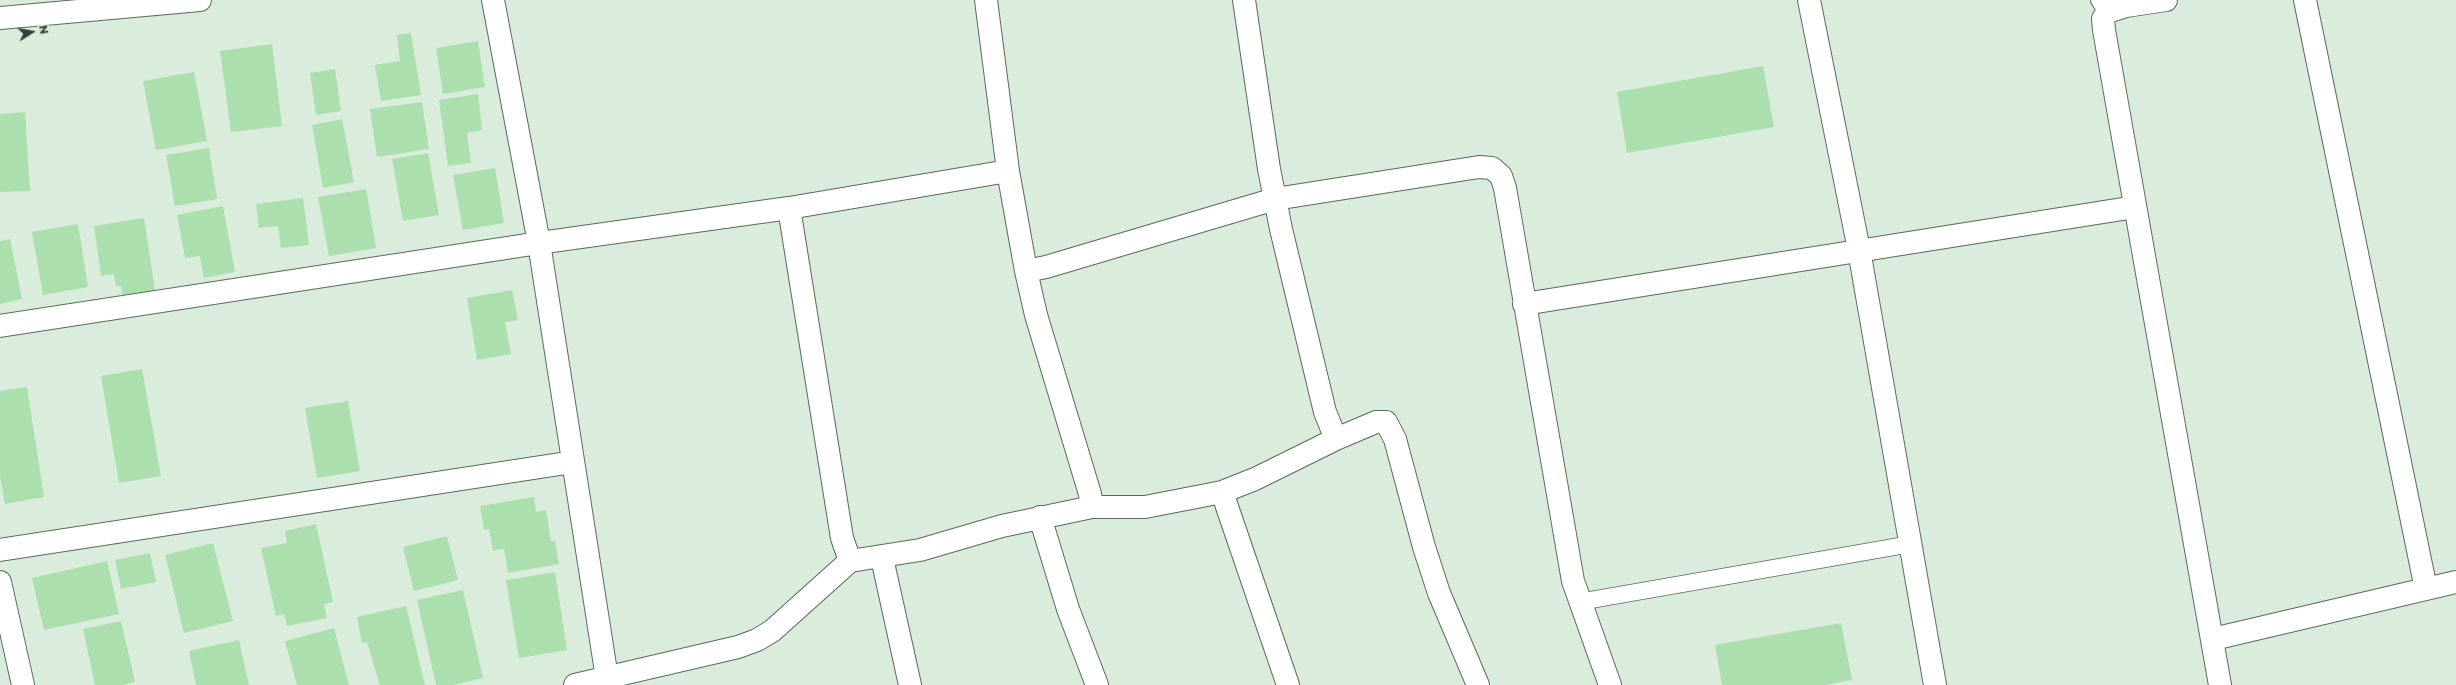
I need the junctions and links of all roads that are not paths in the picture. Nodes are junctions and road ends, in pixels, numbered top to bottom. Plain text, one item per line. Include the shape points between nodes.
1 (200, 0) edge
2 (493, 0) edge
3 (986, 0) edge
4 (1244, 0) edge
5 (1809, 0) edge
6 (2166, 0) edge
7 (2305, 0) edge
8 (2103, 6) edge
9 (0, 18) edge
10 (1008, 171) junction
11 (1275, 199) junction
12 (2136, 206) junction
13 (789, 208) junction
14 (539, 243) junction
15 (1859, 250) junction
16 (1026, 271) junction
17 (1524, 304) junction
18 (0, 326) edge
19 (1336, 439) junction
20 (573, 462) junction
21 (1222, 492) junction
22 (1092, 507) junction
23 (1040, 517) junction
24 (1911, 544) junction
25 (0, 550) edge
26 (882, 558) junction
27 (850, 561) junction
28 (0, 582) edge
29 (2456, 582) edge
30 (2426, 589) junction
31 (1579, 602) junction
32 (2213, 639) junction
33 (607, 678) junction
34 (23, 685) edge
35 (574, 685) edge
36 (910, 685) edge
37 (1097, 685) edge
38 (1288, 685) edge
39 (1478, 685) edge
40 (1610, 685) edge
41 (1935, 685) edge
42 (2220, 685) edge

1 - 9 street
2 - 14 street
3 - 10 street
4 - 11 street
5 - 15 street
6 - 8 street via 2126,6
7 - 30 street
8 - 12 street via 2104,30
10 - 13 street
10 - 16 street
11 - 16 street
11 - 17 street via 1492,168 1501,176 1505,188
11 - 19 street via 1326,412
12 - 15 street
12 - 32 street
13 - 14 street
13 - 27 street via 842,538
14 - 18 street
14 - 20 street
15 - 17 street
15 - 24 street
16 - 22 street via 1036,315
17 - 31 street via 1573,581
19 - 21 street via 1256,479
19 - 39 street via 1376,422 1386,422 1391,429 1439,593
20 - 25 street
20 - 33 street
21 - 22 street via 1145,506
21 - 38 street
22 - 23 street
23 - 26 street
23 - 37 street via 1068,610
24 - 31 lane
24 - 41 street
26 - 27 street
26 - 36 street
27 - 33 street via 772,631 757,640 738,647
28 - 34 street
29 - 30 street
30 - 32 street
31 - 40 street
32 - 42 street
33 - 35 street

